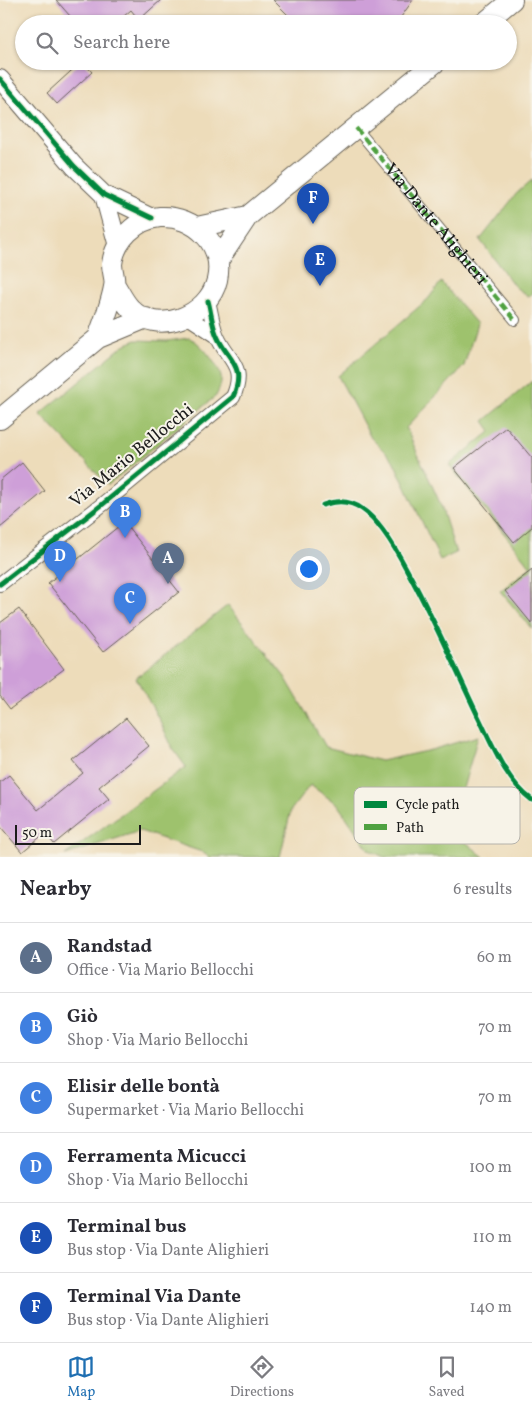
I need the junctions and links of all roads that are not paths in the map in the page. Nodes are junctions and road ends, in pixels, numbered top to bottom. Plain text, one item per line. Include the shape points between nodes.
1 (512, 0) edge
2 (494, 15) edge
3 (426, 70) edge
4 (0, 78) edge
5 (356, 128) junction
6 (104, 195) junction
7 (248, 216) junction
8 (152, 218) junction
9 (197, 227) junction
10 (118, 246) junction
11 (218, 261) junction
12 (115, 286) junction
13 (208, 301) junction
14 (188, 317) junction
15 (146, 318) junction
16 (515, 320) dead end
17 (217, 336) junction
18 (98, 338) junction
19 (0, 419) edge
20 (0, 584) edge

1 - 2 main road
3 - 5 main road
4 - 6 street via 74,166
5 - 7 main road
5 - 16 street, Via Dante Alighieri
6 - 8 street
6 - 10 street
7 - 9 main road
7 - 11 main road
8 - 9 main road via 173,217
8 - 10 main road via 132,228
9 - 11 main road via 210,240
10 - 12 main road via 112,264
11 - 13 main road via 217,280
12 - 15 main road via 130,308
12 - 18 main road
13 - 14 main road
13 - 17 street, Via Mario Bellocchi
14 - 15 main road via 164,322
14 - 17 street, Via Mario Bellocchi
15 - 18 main road
17 - 20 street, Via Mario Bellocchi via 238,374 233,397
18 - 19 main road

